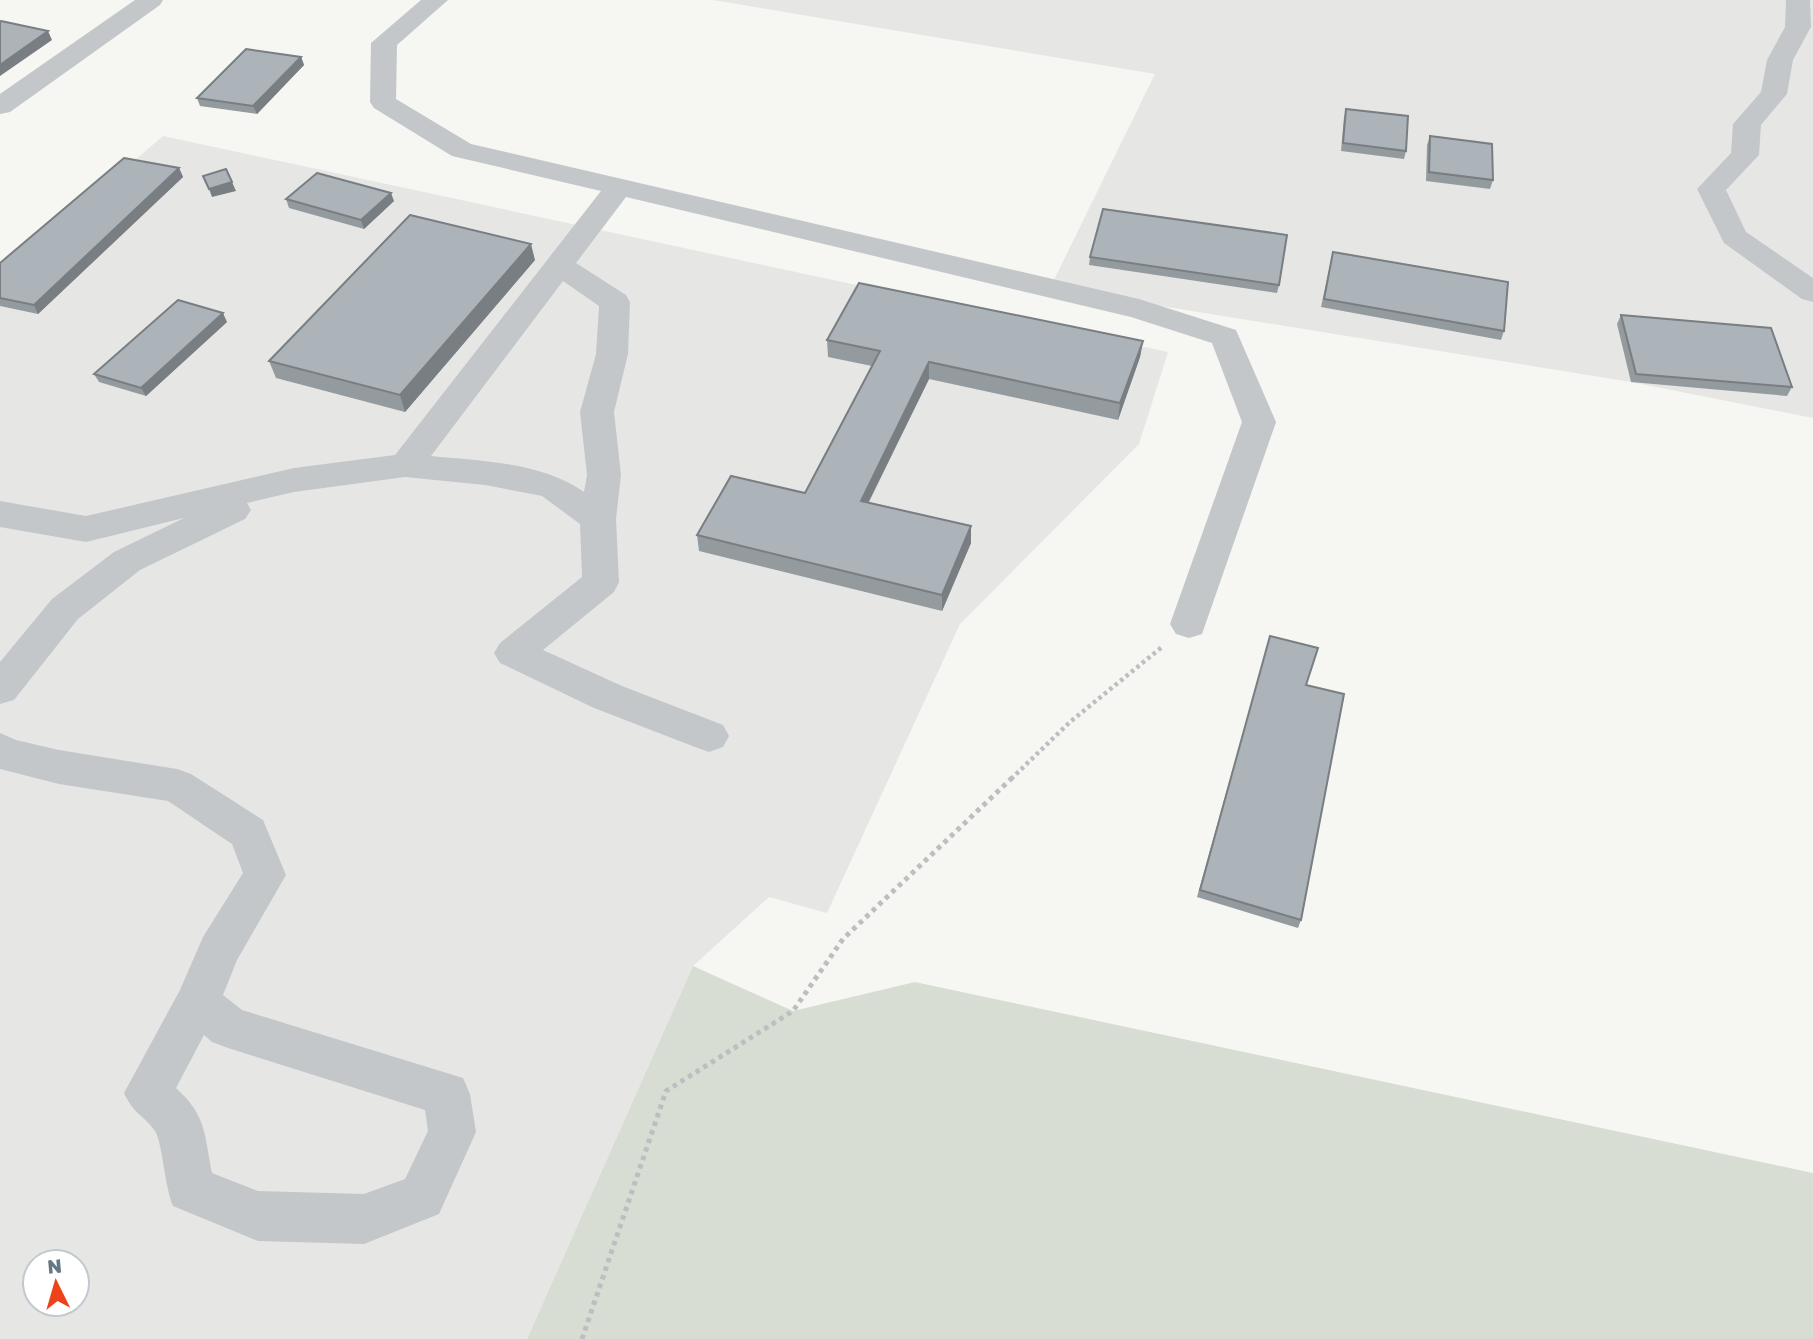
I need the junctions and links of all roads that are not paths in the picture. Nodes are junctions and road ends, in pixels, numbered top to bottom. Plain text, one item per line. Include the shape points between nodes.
1 (151, 0) edge
2 (436, 0) edge
3 (1798, 0) edge
4 (0, 106) edge
5 (619, 187) junction
6 (559, 265) junction
7 (1813, 292) edge
8 (405, 465) junction
9 (294, 480) junction
10 (0, 514) edge
11 (598, 519) junction
12 (1189, 624) road end
13 (0, 689) edge
14 (709, 737) dead end
15 (0, 749) edge
16 (198, 1002) junction

1 - 4 street
2 - 5 street via 384,43 383,102 462,149
3 - 7 street via 1798,27 1780,60 1774,94 1746,124 1745,155 1711,189 1734,237
5 - 6 street
5 - 12 street via 1139,309 1225,337 1259,422
6 - 8 street
6 - 11 street via 615,302 612,354 597,412 604,475
8 - 9 street
8 - 11 street via 552,486
9 - 10 street via 86,529
9 - 13 street via 127,561 65,609
11 - 14 street via 601,582 513,653
15 - 16 street via 0,753 60,767 177,786 248,833 265,875 219,951
16 - 16 street via 148,1093 178,1121 190,1189 258,1216 364,1219 422,1197 452,1132 446,1094 228,1027

